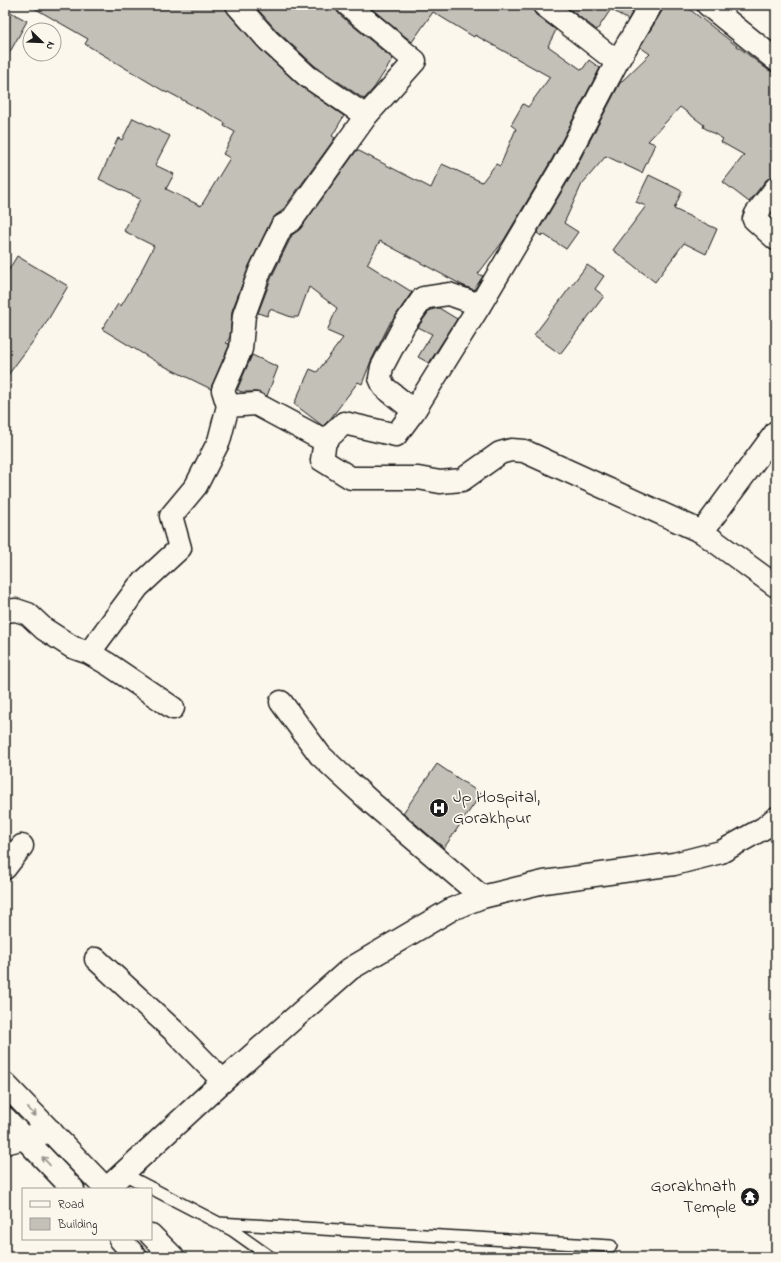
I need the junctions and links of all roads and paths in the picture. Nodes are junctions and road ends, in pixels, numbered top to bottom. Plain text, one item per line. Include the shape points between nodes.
1 (237, 5) edge
2 (348, 5) edge
3 (544, 5) edge
4 (651, 5) edge
5 (708, 5) edge
6 (776, 60) edge
7 (617, 62) junction
8 (366, 116) junction
9 (776, 188) edge
10 (776, 239) edge
11 (480, 305) junction
12 (228, 406) junction
13 (414, 411) junction
14 (776, 432) edge
15 (325, 441) junction
16 (702, 532) junction
17 (776, 586) edge
18 (5, 611) edge
19 (89, 653) junction
20 (281, 702) dead end
21 (173, 708) dead end
22 (776, 818) edge
23 (22, 846) dead end
24 (5, 868) edge
25 (482, 897) junction
26 (96, 959) dead end
27 (223, 1081) junction
28 (5, 1084) edge
29 (5, 1118) edge
30 (51, 1131) junction
31 (15, 1140) edge
32 (124, 1174) junction
33 (72, 1188) edge
34 (105, 1188) edge
35 (107, 1188) edge
36 (151, 1188) edge
37 (152, 1189) edge
38 (218, 1223) junction
39 (152, 1236) edge
40 (121, 1240) edge
41 (611, 1246) dead end
42 (136, 1257) edge
43 (173, 1257) edge
44 (270, 1257) edge

1 - 8 street via 268,40 307,76
2 - 8 street via 415,61
3 - 7 street
4 - 7 street
5 - 6 street
7 - 11 street via 563,165
8 - 12 street via 291,221 282,226 260,271 244,315 241,349 223,390
9 - 10 street via 754,219
11 - 13 street
11 - 13 street via 449,294 423,298 404,325 382,367 380,378 384,387
12 - 15 street via 256,404
12 - 19 street via 220,441 196,486 171,516 180,548 138,587
13 - 15 street via 396,435 344,423
14 - 16 street
15 - 16 street via 322,460 351,478 418,478 440,482 462,480 500,453 511,450 524,451
16 - 17 street
18 - 19 street via 16,610 28,614 44,629 72,647
19 - 21 street
20 - 25 street via 320,755
22 - 25 street via 764,828 721,852 674,864 544,882
23 - 24 street
25 - 27 street via 452,909 350,969
26 - 27 street via 175,1032
27 - 32 street
28 -> 30 street
29 - 31 street
30 - 31 street
30 - 34 street
33 -> 31 street
32 - 35 street
32 - 36 lane
37 - 38 lane
38 - 41 lane
38 - 44 lane
39 - 43 street
40 - 42 street

